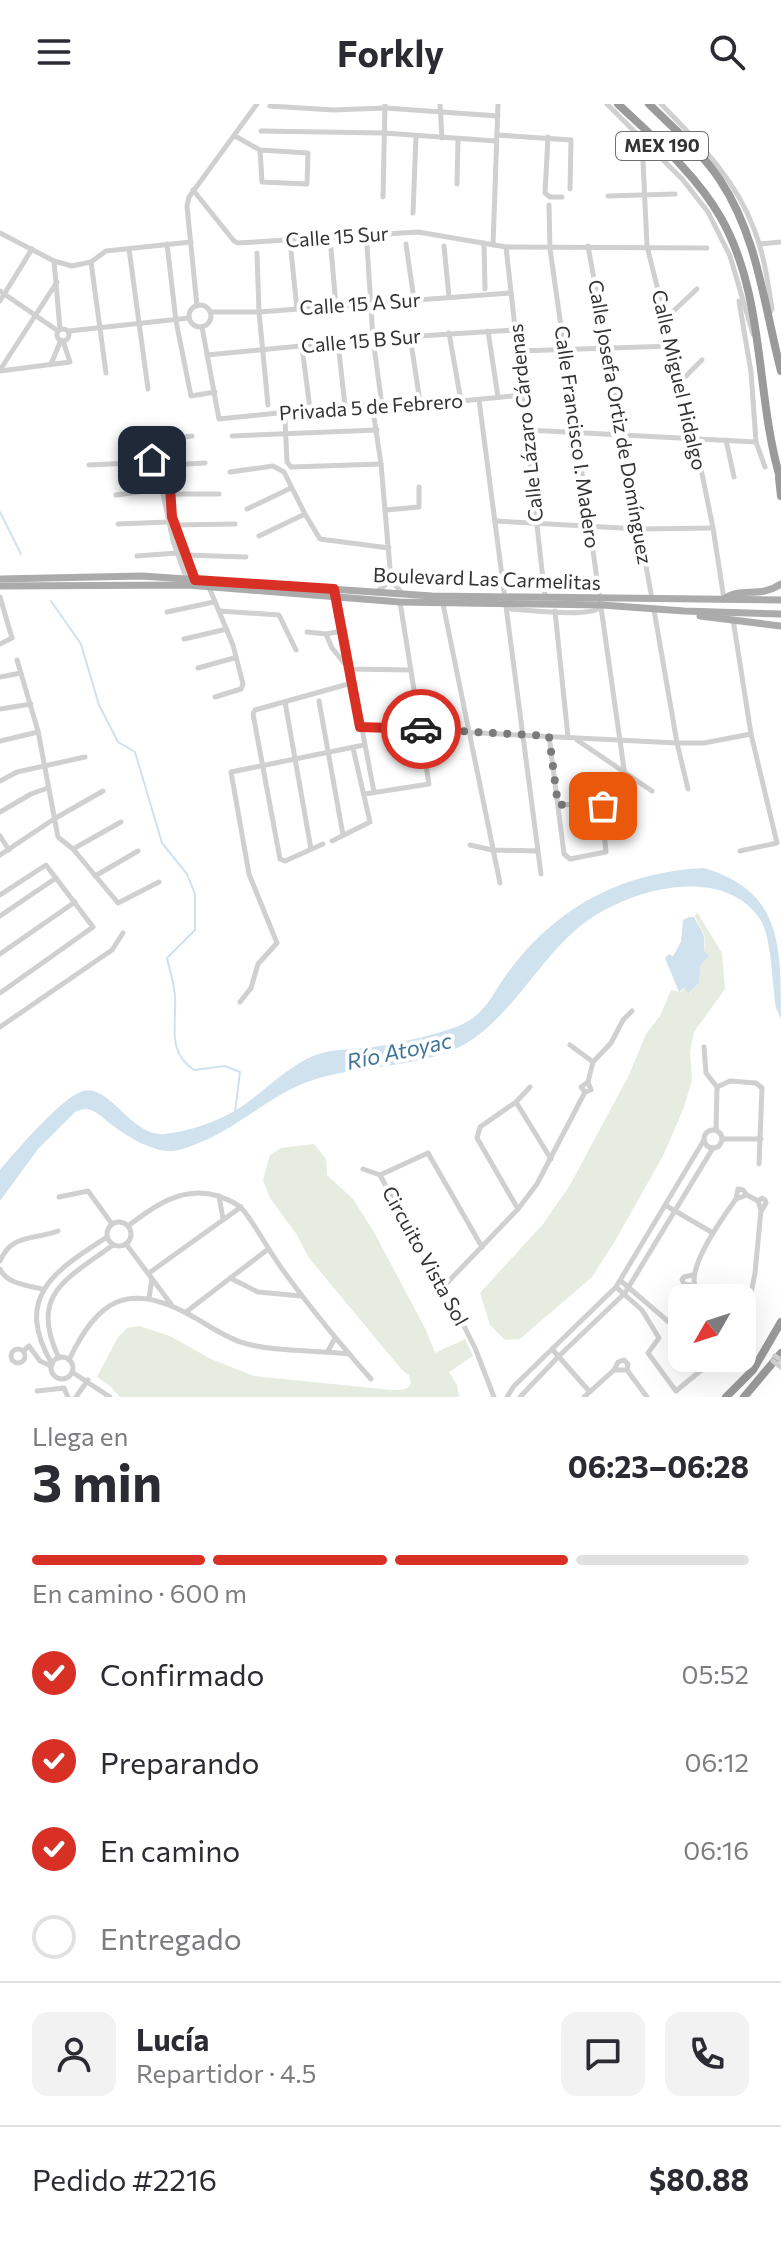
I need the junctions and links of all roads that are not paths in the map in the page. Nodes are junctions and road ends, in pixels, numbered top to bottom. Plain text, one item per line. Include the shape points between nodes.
1 (257, 104) edge
2 (498, 104) edge
3 (607, 104) edge
4 (618, 104) edge
5 (649, 104) edge
6 (661, 104) edge
7 (270, 106) dead end
8 (385, 106) edge
9 (440, 108) edge
10 (498, 116) junction
11 (261, 131) dead end
12 (384, 133) junction
13 (235, 136) junction
14 (416, 136) junction
15 (548, 137) junction
16 (442, 138) junction
17 (496, 138) junction
18 (458, 139) junction
19 (260, 150) junction
20 (643, 161) dead end
21 (457, 184) dead end
22 (570, 189) dead end
23 (193, 190) junction
24 (675, 194) dead end
25 (643, 195) junction
26 (608, 196) dead end
27 (383, 197) dead end
28 (562, 197) dead end
29 (549, 205) dead end
30 (413, 213) dead end
31 (0, 233) edge
32 (192, 242) junction
33 (781, 242) edge
34 (484, 243) junction
35 (167, 244) junction
36 (406, 244) dead end
37 (759, 244) junction
38 (367, 245) dead end
39 (493, 245) junction
40 (444, 246) dead end
41 (588, 246) junction
42 (647, 246) junction
43 (506, 247) junction
44 (707, 248) dead end
45 (32, 249) junction
46 (129, 249) junction
47 (331, 249) dead end
48 (550, 249) junction
49 (291, 251) dead end
50 (257, 253) dead end
51 (54, 261) junction
52 (91, 262) junction
53 (57, 282) junction
54 (736, 285) junction
55 (485, 289) dead end
56 (697, 289) dead end
57 (2, 293) edge
58 (511, 293) junction
59 (449, 297) junction
60 (414, 300) junction
61 (0, 301) edge
62 (372, 303) junction
63 (197, 306) junction
64 (336, 306) junction
65 (297, 309) junction
66 (210, 312) junction
67 (259, 312) junction
68 (35, 315) junction
69 (767, 316) junction
70 (189, 318) junction
71 (666, 319) junction
72 (176, 321) junction
73 (139, 325) junction
74 (202, 327) junction
75 (99, 329) junction
76 (59, 330) junction
77 (515, 330) junction
78 (69, 331) junction
79 (488, 331) junction
80 (449, 333) junction
81 (410, 336) junction
82 (373, 339) junction
83 (62, 341) junction
84 (338, 343) junction
85 (756, 343) junction
86 (302, 346) junction
87 (673, 346) junction
88 (609, 349) junction
89 (263, 350) junction
90 (564, 350) junction
91 (518, 351) junction
92 (207, 355) junction
93 (702, 360) dead end
94 (51, 364) junction
95 (0, 370) edge
96 (781, 371) edge
97 (106, 373) dead end
98 (681, 381) junction
99 (148, 389) dead end
100 (215, 392) junction
101 (523, 395) junction
102 (498, 397) junction
103 (381, 398) dead end
104 (479, 400) junction
105 (461, 401) junction
106 (420, 402) junction
107 (372, 404) junction
108 (268, 405) dead end
109 (345, 406) junction
110 (310, 409) junction
111 (285, 420) dead end
112 (377, 430) junction
113 (527, 430) junction
114 (575, 432) junction
115 (285, 435) junction
116 (625, 435) junction
117 (192, 436) dead end
118 (232, 436) dead end
119 (695, 439) junction
120 (726, 440) junction
121 (756, 442) junction
122 (154, 460) junction
123 (205, 463) dead end
124 (381, 464) junction
125 (89, 465) dead end
126 (165, 465) junction
127 (765, 467) dead end
128 (777, 469) junction
129 (230, 472) dead end
130 (734, 477) dead end
131 (781, 481) edge
132 (419, 487) dead end
133 (291, 488) junction
134 (162, 489) junction
135 (170, 494) junction
136 (219, 494) dead end
137 (116, 495) dead end
138 (781, 496) edge
139 (247, 509) dead end
140 (386, 510) junction
141 (305, 514) junction
142 (496, 521) junction
143 (537, 523) junction
144 (118, 524) dead end
145 (171, 524) junction
146 (235, 524) dead end
147 (588, 526) junction
148 (713, 528) junction
149 (640, 529) junction
150 (259, 536) dead end
151 (389, 548) junction
152 (177, 553) junction
153 (184, 555) junction
154 (137, 556) dead end
155 (246, 557) dead end
156 (0, 579) edge
157 (391, 580) junction
158 (192, 583) junction
159 (207, 583) junction
160 (781, 584) edge
161 (0, 586) edge
162 (377, 591) junction
163 (335, 592) junction
164 (0, 597) edge
165 (401, 598) junction
166 (545, 598) junction
167 (652, 599) junction
168 (724, 599) junction
169 (781, 600) edge
170 (507, 601) junction
171 (214, 602) junction
172 (602, 602) junction
173 (443, 604) junction
174 (2, 610) edge
175 (654, 610) junction
176 (219, 611) junction
177 (555, 611) junction
178 (684, 611) junction
179 (167, 612) dead end
180 (781, 614) edge
181 (733, 619) junction
182 (781, 626) edge
183 (227, 629) junction
184 (342, 631) junction
185 (307, 632) dead end
186 (326, 634) junction
187 (184, 639) dead end
188 (0, 644) edge
189 (296, 650) dead end
190 (234, 658) junction
191 (17, 660) dead end
192 (198, 668) dead end
193 (349, 669) junction
194 (410, 670) junction
195 (21, 673) junction
196 (0, 677) edge
197 (352, 683) junction
198 (215, 697) dead end
199 (319, 701) dead end
200 (285, 702) junction
201 (31, 704) junction
202 (0, 709) edge
203 (360, 727) junction
204 (420, 729) junction
205 (38, 731) junction
206 (468, 733) junction
207 (523, 734) junction
208 (751, 734) junction
209 (549, 736) junction
210 (568, 737) junction
211 (621, 739) junction
212 (577, 740) junction
213 (0, 741) edge
214 (677, 743) junction
215 (364, 745) junction
216 (353, 748) junction
217 (328, 752) junction
218 (85, 757) dead end
219 (295, 758) junction
220 (262, 764) junction
221 (45, 766) junction
222 (625, 773) junction
223 (0, 781) edge
224 (48, 788) junction
225 (688, 789) dead end
226 (103, 791) dead end
227 (652, 791) dead end
228 (374, 792) junction
229 (365, 794) junction
230 (558, 805) junction
231 (630, 811) dead end
232 (0, 812) edge
233 (54, 819) junction
234 (121, 822) dead end
235 (343, 835) junction
236 (0, 836) edge
237 (332, 841) dead end
238 (323, 844) dead end
239 (470, 845) dead end
240 (73, 849) junction
241 (311, 849) junction
242 (9, 850) junction
243 (492, 850) junction
244 (138, 851) dead end
245 (538, 851) junction
246 (740, 851) dead end
247 (0, 855) edge
248 (541, 874) dead end
249 (95, 876) junction
250 (56, 878) junction
251 (159, 882) dead end
252 (500, 883) dead end
253 (0, 895) edge
254 (75, 902) junction
255 (0, 916) edge
256 (123, 933) dead end
257 (0, 954) edge
258 (0, 993) edge
259 (240, 1002) dead end
260 (632, 1011) dead end
261 (0, 1027) edge
262 (570, 1045) dead end
263 (704, 1047) dead end
264 (593, 1062) junction
265 (530, 1087) dead end
266 (717, 1087) junction
267 (516, 1102) junction
268 (716, 1130) junction
269 (722, 1139) junction
270 (761, 1139) junction
271 (704, 1140) junction
272 (713, 1148) junction
273 (551, 1160) junction
274 (759, 1164) dead end
275 (363, 1169) dead end
276 (380, 1175) junction
277 (219, 1196) junction
278 (59, 1197) dead end
279 (665, 1205) junction
280 (241, 1207) junction
281 (518, 1209) junction
282 (675, 1210) junction
283 (223, 1219) junction
284 (112, 1224) junction
285 (128, 1226) junction
286 (58, 1231) dead end
287 (713, 1233) junction
288 (107, 1237) junction
289 (126, 1244) junction
290 (113, 1245) junction
291 (482, 1247) junction
292 (267, 1250) junction
293 (0, 1261) edge
294 (0, 1269) edge
295 (151, 1275) junction
296 (693, 1275) junction
297 (229, 1278) junction
298 (619, 1284) junction
299 (685, 1284) edge
300 (695, 1284) edge
301 (752, 1284) edge
302 (444, 1286) junction
303 (42, 1289) junction
304 (627, 1290) junction
305 (302, 1296) junction
306 (149, 1298) junction
307 (642, 1305) junction
308 (172, 1306) junction
309 (186, 1312) junction
310 (668, 1322) edge
311 (781, 1322) edge
312 (335, 1338) junction
313 (552, 1349) junction
314 (23, 1351) dead end
315 (328, 1351) junction
316 (765, 1352) junction
317 (349, 1354) junction
318 (559, 1356) junction
319 (776, 1356) edge
320 (59, 1358) junction
321 (69, 1360) junction
322 (781, 1360) edge
323 (51, 1365) junction
324 (781, 1367) edge
325 (614, 1370) junction
326 (627, 1370) junction
327 (72, 1372) junction
328 (699, 1372) edge
329 (371, 1379) dead end
330 (88, 1380) junction
331 (37, 1391) dead end
332 (589, 1391) junction
333 (68, 1397) edge
334 (76, 1397) edge
335 (110, 1397) edge
336 (494, 1397) edge
337 (507, 1397) edge
338 (520, 1397) edge
339 (584, 1397) edge
340 (647, 1397) edge
341 (726, 1397) edge
342 (744, 1397) edge

1 - 13 street
2 - 10 street
3 - 54 street via 708,212 724,240
4 - 85 highway, MEX 190 via 703,191 732,241
5 - 69 highway, MEX 190 via 720,179 748,233
6 - 37 street via 724,172
7 - 8 street
8 - 9 street
8 - 12 street
9 - 10 street
9 - 16 street
10 - 17 street
11 - 12 street
12 - 14 street
12 - 27 street
13 - 19 street
13 - 23 street
14 - 16 street
14 - 30 street
15 - 17 street
15 - 22 street via 571,140
15 - 28 street via 545,193
16 - 18 street
17 - 18 street
17 - 39 street
18 - 21 street
19 - 19 street via 262,182 307,184 308,153
20 - 25 street, Calle Miguel Hidalgo
23 - 32 street via 187,206
23 - 34 street, Calle 15 Sur via 238,243 418,232
24 - 25 street
25 - 26 street
25 - 42 street, Calle Miguel Hidalgo
29 - 48 street, Calle Francisco I. Madero
31 - 45 street
32 - 35 street
32 - 63 street
33 - 37 street
34 - 39 street, Calle 15 Sur
34 - 55 street
35 - 46 street
35 - 72 street
36 - 60 street
37 - 69 street via 772,309
38 - 62 street
39 - 43 street, Calle 15 Sur
40 - 59 street
41 - 42 street, Calle 15 Sur
41 - 48 street, Calle 15 Sur
41 - 88 street, Calle Josefa Ortiz de Domínguez
42 - 44 street, Calle 15 Sur
42 - 71 street, Calle Miguel Hidalgo
43 - 48 street, Calle 15 Sur
43 - 58 street, Calle Lázaro Cárdenas
45 - 51 street
45 - 57 street
46 - 52 street via 106,251
46 - 73 street
47 - 64 street
48 - 90 street, Calle Francisco I. Madero
49 - 65 street
50 - 67 street
51 - 52 street via 72,266
51 - 53 street
52 - 75 street
53 - 68 street
53 - 76 street
54 - 85 street
54 - 121 street
56 - 71 street
57 - 61 street
57 - 68 street
58 - 59 street, Calle 15 A Sur
58 - 77 street, Calle Lázaro Cárdenas
59 - 60 street, Calle 15 A Sur
60 - 62 street, Calle 15 A Sur
62 - 64 street, Calle 15 A Sur
62 - 82 street
63 - 66 street
63 - 70 street
64 - 65 street, Calle 15 A Sur
65 - 67 street, Calle 15 A Sur
66 - 67 street, Calle 15 A Sur
66 - 74 street
67 - 89 street
68 - 76 street
68 - 95 street
69 - 96 highway, MEX 190
70 - 72 street
70 - 74 street
71 - 87 street, Calle Miguel Hidalgo
72 - 73 street
72 - 100 street via 191,396
73 - 75 street
73 - 99 street
74 - 92 street
75 - 78 street
75 - 97 street
76 - 78 street
76 - 83 street
77 - 79 street, Calle 15 B Sur
77 - 91 street, Calle Lázaro Cárdenas
78 - 83 street via 69,338
79 - 80 street, Calle 15 B Sur
79 - 102 street
80 - 81 street, Calle 15 B Sur
80 - 105 street
81 - 82 street, Calle 15 B Sur
81 - 106 street
82 - 84 street, Calle 15 B Sur
82 - 103 street
83 - 94 street
83 - 94 street via 70,362
84 - 86 street, Calle 15 B Sur
84 - 109 street
85 - 128 highway, MEX 190
86 - 89 street, Calle 15 B Sur
86 - 110 street
87 - 88 street
87 - 98 street, Calle Miguel Hidalgo
88 - 90 street
88 - 116 street, Calle Josefa Ortiz de Domínguez
89 - 92 street, Calle 15 B Sur
89 - 108 street
90 - 91 street
90 - 114 street, Calle Francisco I. Madero
91 - 101 street, Calle Lázaro Cárdenas
92 - 100 street
93 - 98 street
94 - 95 street
98 - 119 street, Calle Miguel Hidalgo
100 - 110 street, Privada 5 de Febrero via 219,419
101 - 102 street, Privada 5 de Febrero
101 - 113 street, Calle Lázaro Cárdenas
102 - 104 street, Privada 5 de Febrero
104 - 105 street, Privada 5 de Febrero
104 - 142 street
105 - 106 street, Privada 5 de Febrero
106 - 107 street, Privada 5 de Febrero
107 - 109 street, Privada 5 de Febrero
107 - 112 street
109 - 110 street, Privada 5 de Febrero
111 - 115 street
112 - 115 street
112 - 124 street
113 - 114 street
113 - 143 street, Calle Lázaro Cárdenas
114 - 116 street
114 - 147 street, Calle Francisco I. Madero
115 - 118 street
115 - 124 street via 291,467
116 - 119 street
116 - 149 street, Calle Josefa Ortiz de Domínguez
117 - 122 street via 157,442
119 - 120 street
119 - 148 street, Calle Miguel Hidalgo
120 - 121 street
120 - 130 street
121 - 127 street
122 - 125 street
122 - 126 street
122 - 134 street via 150,468
123 - 126 street
124 - 140 street
126 - 135 street
128 - 131 highway, MEX 190
128 - 138 highway
129 - 133 street via 273,466 284,472
132 - 140 street via 419,507
133 - 139 street
133 - 141 street
134 - 137 street
134 - 145 street
135 - 136 street
135 - 145 street
140 - 151 street
141 - 150 street
141 - 151 street via 320,539
142 - 143 street
142 - 170 street
143 - 147 street
143 - 166 street, Calle Lázaro Cárdenas
144 - 145 street
145 - 146 street
145 - 152 street
145 - 153 street
147 - 149 street
147 - 172 street, Calle Francisco I. Madero
148 - 149 street
148 - 168 street, Calle Miguel Hidalgo
149 - 167 street, Calle Josefa Ortiz de Domínguez
151 - 157 street
152 - 154 street
152 - 158 street
153 - 155 street
153 - 158 street
156 - 158 main road, Boulevard Las Carmelitas via 142,576
157 - 162 street
157 - 165 street
158 - 159 main road, Boulevard Las Carmelitas
158 - 161 main road, Boulevard Las Carmelitas
159 - 163 main road, Boulevard Las Carmelitas
159 - 171 street
160 - 168 main road
162 - 163 main road, Boulevard Las Carmelitas
162 - 165 main road, Boulevard Las Carmelitas
163 - 165 main road, Boulevard Las Carmelitas
163 - 184 street
164 - 174 street
165 - 170 main road, Boulevard Las Carmelitas
165 - 173 main road, Boulevard Las Carmelitas
165 - 194 street
166 - 170 main road, Boulevard Las Carmelitas
166 - 172 main road, Boulevard Las Carmelitas
167 - 168 main road, Boulevard Las Carmelitas
167 - 172 main road, Boulevard Las Carmelitas
168 - 169 main road, Boulevard Las Carmelitas
170 - 172 main road, Boulevard Las Carmelitas
170 - 173 main road, Boulevard Las Carmelitas
170 - 177 street, Boulevard Las Carmelitas via 511,609
170 - 207 street
171 - 176 street
171 - 179 street
172 - 175 main road, Boulevard Las Carmelitas
172 - 177 street, Boulevard Las Carmelitas via 596,611
172 - 211 street, Calle Francisco I. Madero
173 - 206 street
174 - 188 street via 12,638
175 - 178 main road, Boulevard Las Carmelitas
175 - 214 street
176 - 183 street
176 - 189 street via 280,616
177 - 210 street
178 - 180 main road, Boulevard Las Carmelitas
178 - 181 main road
181 - 182 main road
181 - 208 street
183 - 187 street
183 - 190 street
184 - 186 street
184 - 193 street
185 - 186 street
186 - 193 street
190 - 192 street
190 - 198 street via 241,689
191 - 195 street
193 - 194 street
193 - 197 street
194 - 204 street
195 - 196 street
195 - 201 street
197 - 200 street
197 - 203 street
199 - 217 street
200 - 219 street
200 - 220 street via 253,714
201 - 202 street
201 - 205 street
203 - 204 street
203 - 215 street
204 - 206 street
204 - 228 street via 429,784
205 - 213 street
205 - 221 street
206 - 207 street
206 - 243 street
207 - 209 street
207 - 245 street
208 - 214 street
208 - 246 street via 777,843
209 - 210 street
209 - 230 street
210 - 212 street
211 - 212 street
211 - 214 street
211 - 222 street, Calle Francisco I. Madero
212 - 222 street
214 - 225 street
215 - 216 street
215 - 228 street
216 - 217 street
216 - 229 street
217 - 219 street
217 - 235 street
218 - 221 street
219 - 220 street
219 - 241 street
220 - 241 street via 282,861
220 - 259 street via 231,772 249,874 277,943 258,964
221 - 223 street
221 - 224 street
222 - 227 street
222 - 231 street, Calle Francisco I. Madero
224 - 232 street
224 - 233 street
226 - 233 street
228 - 229 street
229 - 235 street via 370,822
230 - 230 street via 567,857 606,852 601,803
233 - 240 street via 58,837
233 - 242 street
234 - 240 street
235 - 237 street
236 - 242 street
238 - 241 street
239 - 243 street
240 - 249 street
242 - 247 street
243 - 245 street
243 - 252 street
244 - 249 street
245 - 248 street
249 - 251 street via 118,903
250 - 253 street via 46,865
250 - 254 street
250 - 255 street
254 - 257 street
254 - 258 street via 93,927
256 - 261 street via 112,950
260 - 264 street
262 - 264 street
263 - 266 street via 706,1073
264 - 273 street via 588,1082 592,1088 585,1092
265 - 267 street
266 - 268 street
266 - 270 street via 730,1081 760,1084
267 - 273 street
267 - 281 street via 474,1132
268 - 269 street
268 - 271 street
269 - 270 street
269 - 272 street
270 - 274 street
271 - 272 street
271 - 279 street
272 - 282 street
273 - 281 street
275 - 276 street
276 - 291 street, Circuito Vista Sol via 429,1150
276 - 302 street, Circuito Vista Sol
277 - 280 street
277 - 283 street
277 - 285 street via 182,1194
278 - 284 street via 88,1191
279 - 282 street
279 - 298 street
280 - 283 street
280 - 292 street
281 - 291 street
282 - 287 street
282 - 304 street
283 - 295 street
284 - 285 street
284 - 288 street
285 - 289 street
286 - 293 street via 21,1239
287 - 296 street
287 - 301 street via 738,1189 758,1201
288 - 290 street
288 - 303 street via 70,1261
289 - 290 street
289 - 295 street
290 - 320 street via 59,1287 50,1302 46,1320
291 - 302 street
292 - 297 street
292 - 305 street
294 - 303 street via 10,1281
295 - 306 street
295 - 308 street
296 - 299 street via 684,1277
296 - 300 street
297 - 305 street via 258,1292
297 - 309 street
298 - 304 street
298 - 313 street
302 - 336 street, Circuito Vista Sol
303 - 323 street via 37,1327
304 - 307 street
304 - 318 street
305 - 312 street
306 - 308 street
306 - 321 street via 98,1313
307 - 310 street
307 - 328 street via 659,1338 648,1353 676,1391
308 - 309 street
309 - 315 street via 248,1344
311 - 316 highway
312 - 315 street
312 - 317 street
313 - 318 street
313 - 337 street
314 - 323 street via 29,1346 43,1364
315 - 317 street
316 - 319 street
316 - 341 highway
317 - 329 street
318 - 332 street
318 - 338 street
319 - 322 street, bridge
319 - 324 street, bridge
319 - 342 highway
320 - 321 street
320 - 323 street
321 - 327 street
323 - 327 street via 61,1379
325 - 326 street
325 - 326 street via 622,1359
325 - 332 street
326 - 340 street
327 - 330 street
330 - 334 street
330 - 335 street
331 - 333 street via 64,1388
332 - 339 street

